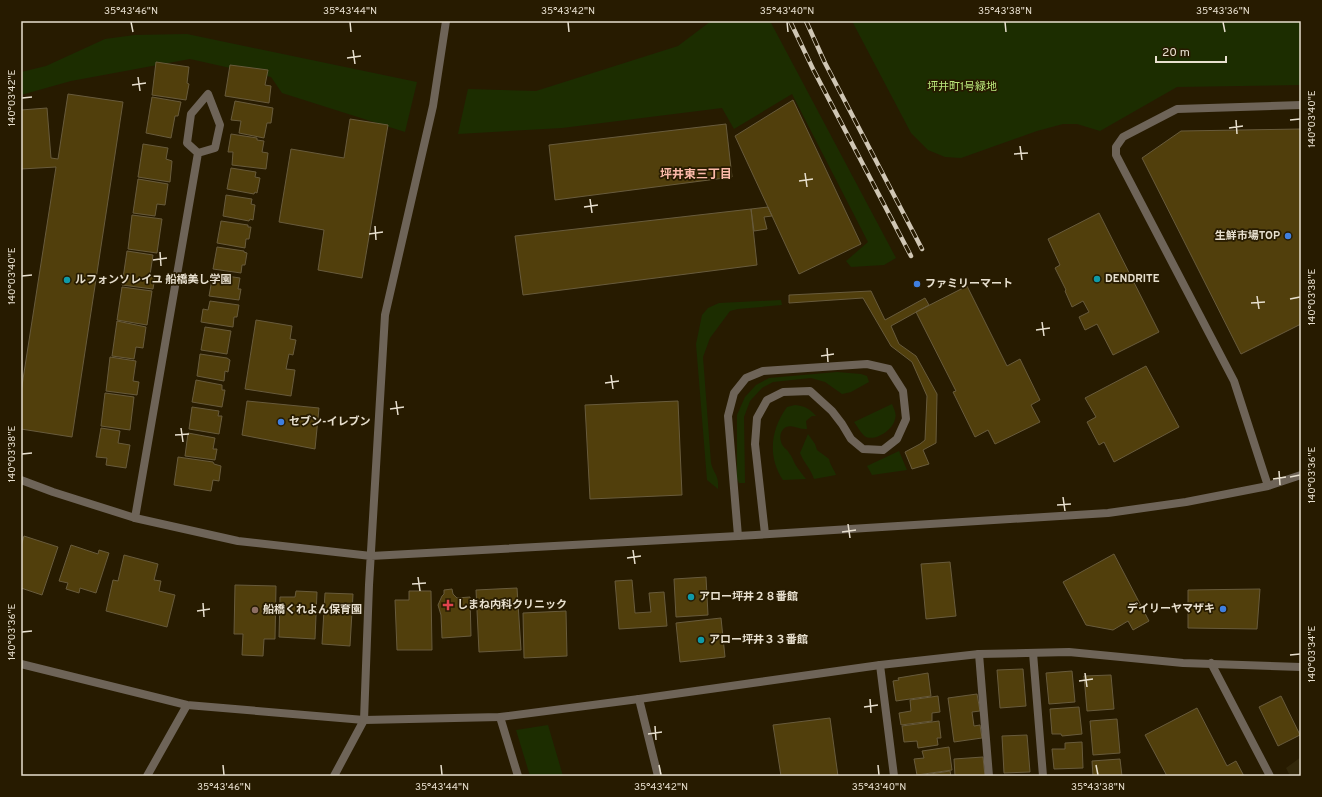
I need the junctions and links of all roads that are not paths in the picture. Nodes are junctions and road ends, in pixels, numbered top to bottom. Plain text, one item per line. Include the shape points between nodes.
1 (446, 21) edge
2 (1301, 105) edge
3 (198, 153) junction
4 (1301, 475) edge
5 (21, 480) edge
6 (1268, 486) junction
7 (135, 518) junction
8 (765, 534) junction
9 (738, 536) junction
10 (371, 556) junction
11 (1033, 653) junction
12 (979, 654) junction
13 (1211, 663) junction
14 (880, 666) junction
15 (1301, 666) edge
16 (22, 668) edge
17 (639, 699) junction
18 (187, 705) junction
19 (500, 717) junction
20 (364, 720) junction
21 (148, 776) edge
22 (334, 776) edge
23 (518, 776) edge
24 (658, 776) edge
25 (894, 776) edge
26 (989, 776) edge
27 (1043, 776) edge
28 (1270, 776) edge

1 - 10 street via 433,106 385,315
2 - 6 street via 1177,109 1123,137 1116,147 1116,155 1234,381
3 - 3 street via 187,143 191,114 208,94 220,125 215,148
3 - 7 street
4 - 6 street
5 - 7 street
6 - 8 street via 1186,502 1108,513
7 - 10 street via 238,541
8 - 9 street
8 - 9 street via 755,444 756,418 767,400 783,392 810,391 832,411 851,439 859,446 863,449 883,450 897,439 906,419 903,391 889,370 867,364 763,371 746,378 734,393 728,416
9 - 10 street
10 - 20 street
11 - 12 street
11 - 13 street via 1069,652 1183,663
11 - 27 street
12 - 14 street
12 - 26 street
13 - 15 street
13 - 28 street
14 - 17 street
14 - 25 street
16 - 18 street
17 - 19 street
17 - 24 street
18 - 20 street
18 - 21 street
19 - 20 street
19 - 23 street
20 - 22 street

